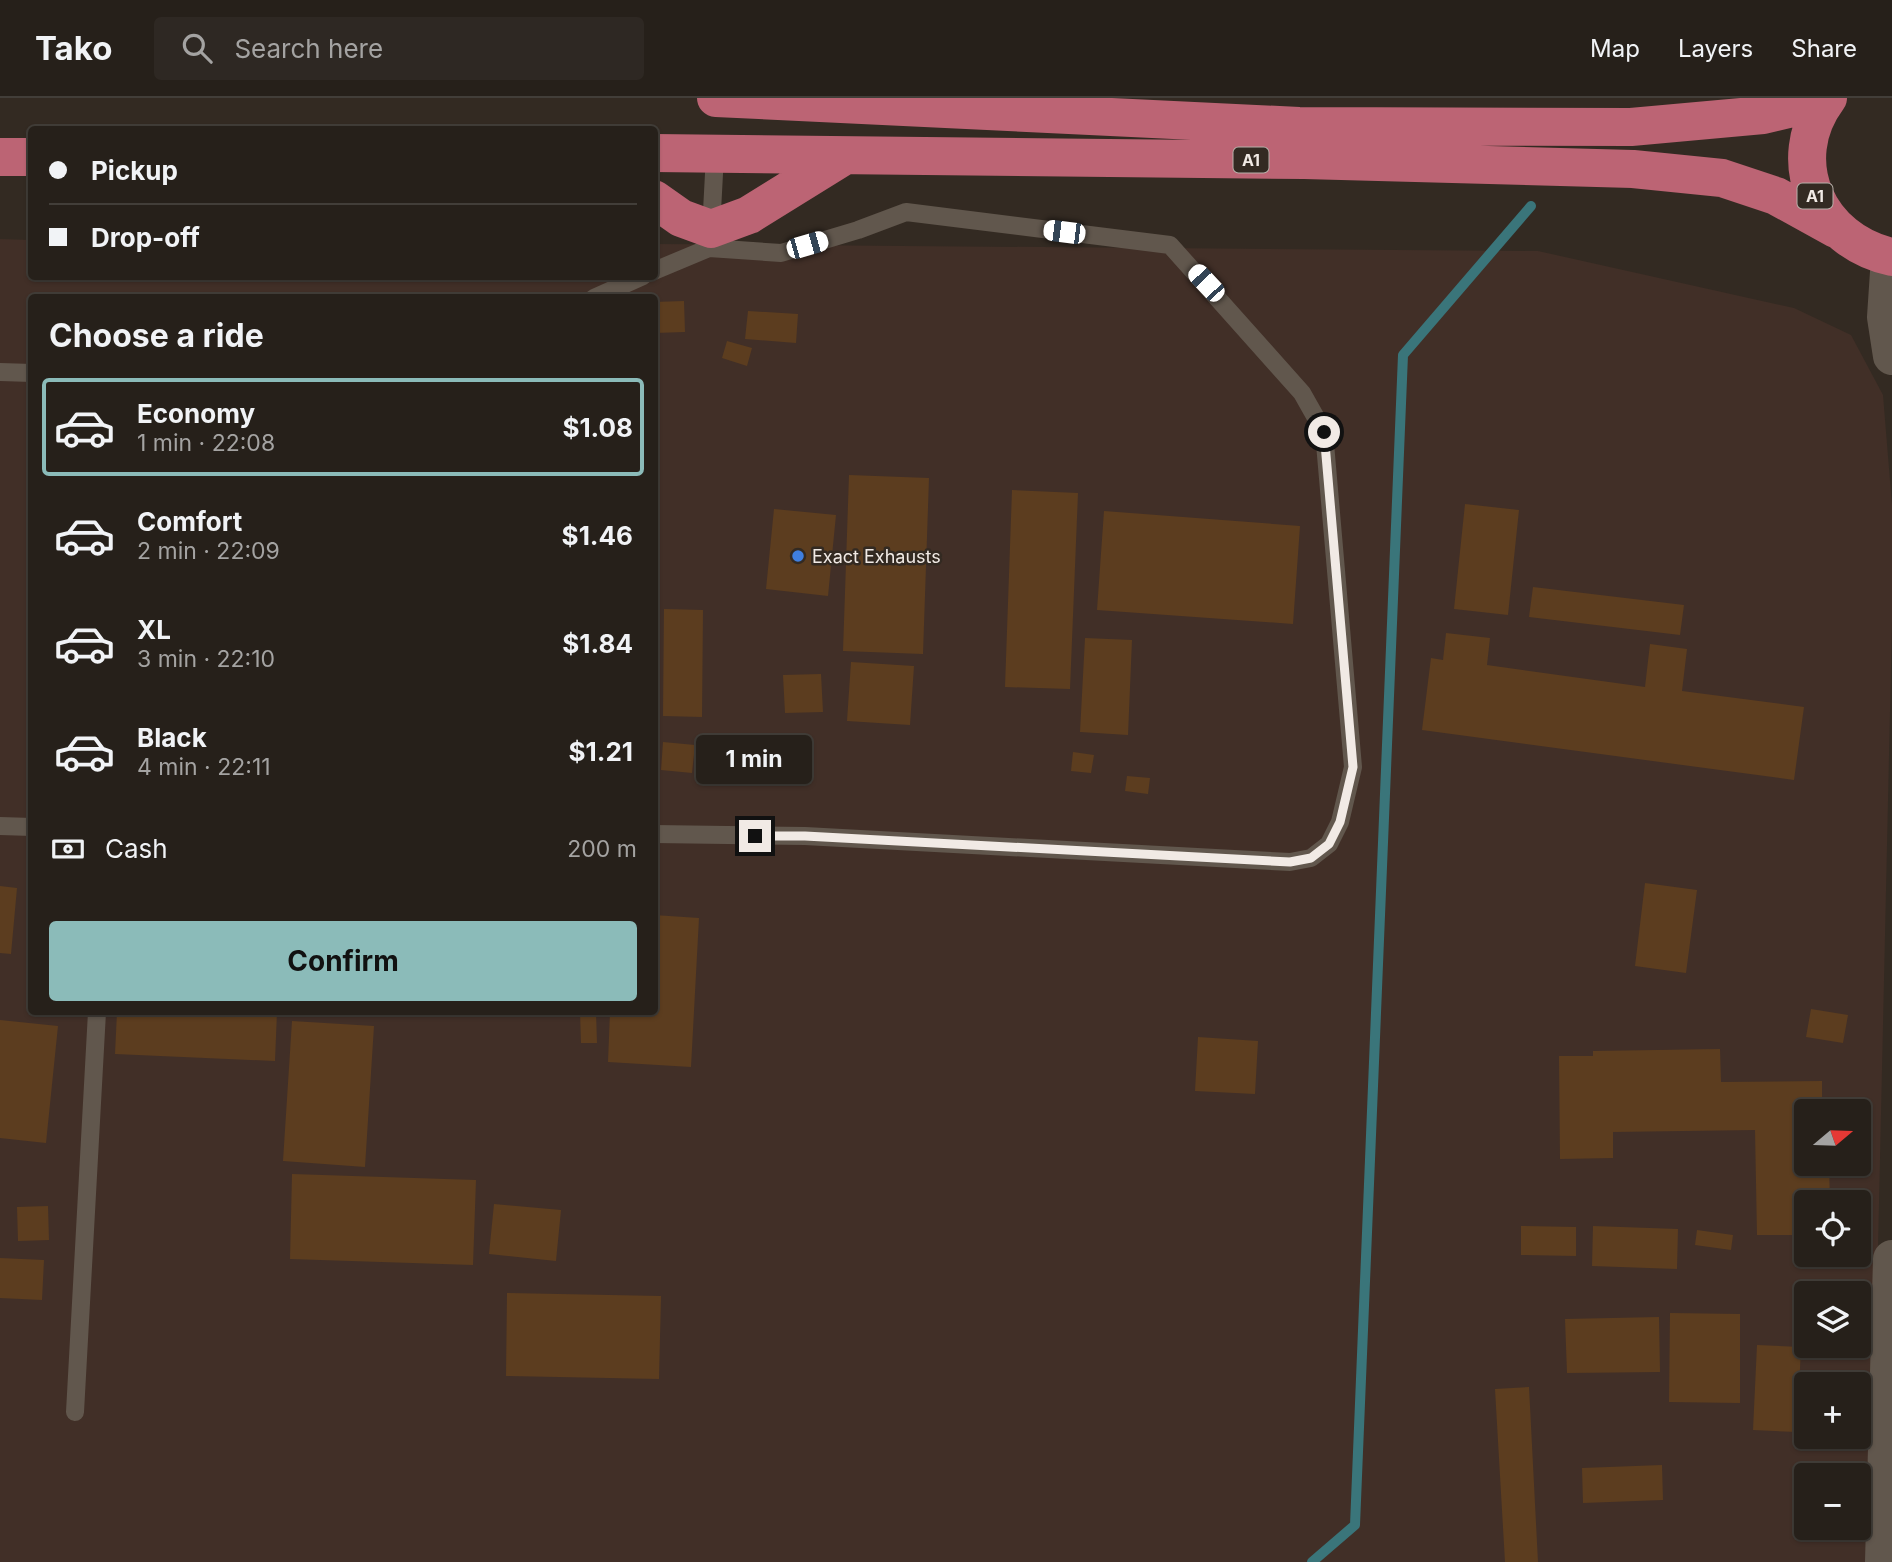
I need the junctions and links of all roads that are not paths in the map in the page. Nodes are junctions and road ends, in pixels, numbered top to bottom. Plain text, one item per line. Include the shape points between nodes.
1 (716, 98) edge
2 (1827, 99) edge
3 (658, 153) edge
4 (715, 155) junction
5 (844, 156) junction
6 (0, 157) edge
7 (28, 157) edge
8 (658, 202) edge
9 (1836, 229) junction
10 (710, 238) junction
11 (1891, 257) edge
12 (658, 269) edge
13 (634, 280) edge
14 (603, 294) edge
15 (1892, 356) edge
16 (0, 372) edge
17 (28, 373) edge
18 (0, 826) edge
19 (28, 827) edge
20 (658, 834) edge
21 (97, 1015) edge
22 (1892, 1259) edge
23 (75, 1412) dead end
24 (1884, 1562) edge

1 - 2 highway, A1 via 1299,126 1590,127 1763,115
2 - 9 highway, A1 via 1808,143 1807,166 1822,211
3 - 4 highway, A1
4 - 5 highway, A1
4 - 10 lane
5 - 9 highway, A1 via 1304,160 1633,169 1722,178 1776,195
5 - 10 highway
6 - 7 highway
8 - 10 highway
9 - 11 highway, A1 via 1860,247
10 - 12 lane
10 - 20 lane via 781,253 906,212 1170,245 1302,393 1324,432 1353,767 1340,822 1329,844 1311,858 1290,862 805,836
11 - 15 street via 1886,317
13 - 14 lane
16 - 17 lane
18 - 19 lane
21 - 23 lane
22 - 24 street

